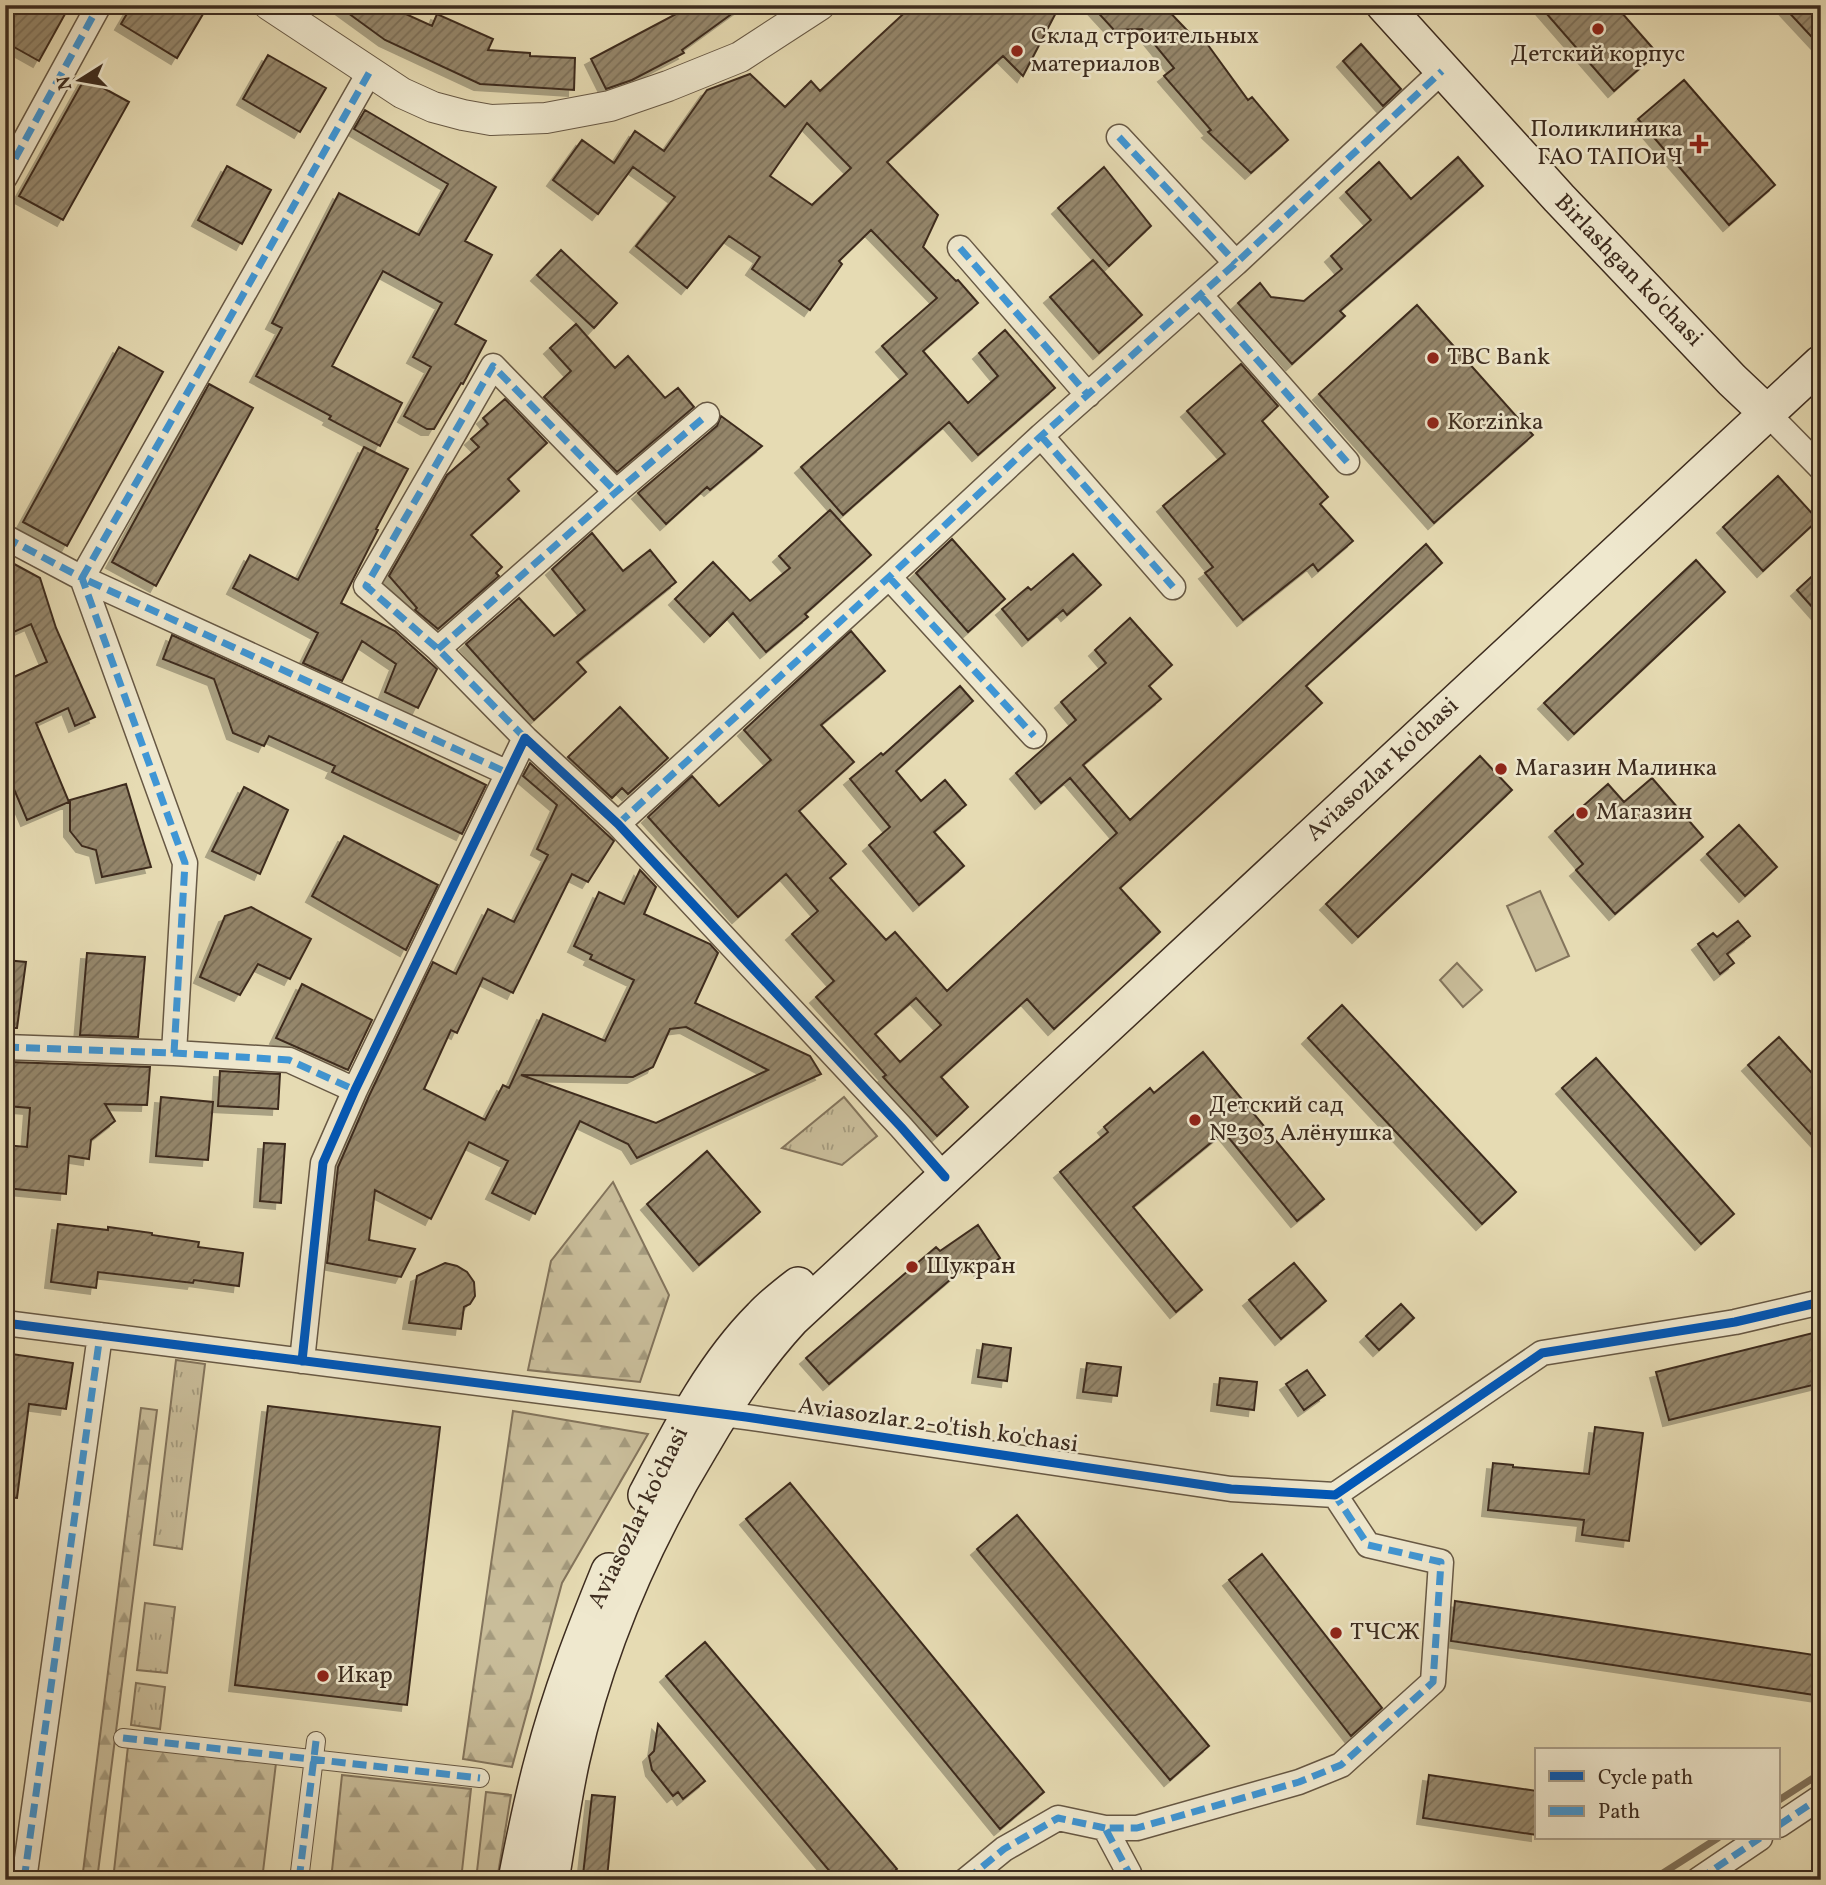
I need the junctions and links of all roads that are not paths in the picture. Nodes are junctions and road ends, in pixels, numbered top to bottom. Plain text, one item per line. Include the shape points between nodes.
1 (99, 5) edge
2 (269, 5) edge
3 (1384, 5) edge
4 (815, 7) edge
5 (1442, 71) junction
6 (369, 73) junction
7 (1119, 136) dead end
8 (5, 177) edge
9 (960, 248) dead end
10 (1236, 263) junction
11 (1200, 295) junction
12 (1821, 363) edge
13 (1088, 395) junction
14 (1767, 413) junction
15 (707, 415) dead end
16 (1041, 436) junction
17 (1347, 462) dead end
18 (1821, 468) edge
19 (616, 492) junction
20 (5, 537) edge
21 (889, 577) junction
22 (82, 578) junction
23 (1173, 587) dead end
24 (438, 649) junction
25 (1034, 736) dead end
26 (525, 738) junction
27 (508, 772) junction
28 (618, 824) junction
29 (5, 1047) edge
30 (174, 1053) junction
31 (355, 1090) junction
32 (945, 1177) junction
33 (1821, 1302) edge
34 (5, 1323) edge
35 (100, 1335) junction
36 (302, 1361) junction
37 (706, 1412) junction
38 (1335, 1495) junction
39 (123, 1738) dead end
40 (316, 1741) dead end
41 (314, 1759) junction
42 (480, 1778) dead end
43 (1821, 1797) edge
44 (1780, 1824) edge
45 (1105, 1828) junction
46 (1757, 1840) edge
47 (24, 1880) edge
48 (299, 1880) edge
49 (516, 1880) edge
50 (551, 1880) edge
51 (965, 1880) edge
52 (1131, 1880) edge
53 (1698, 1880) edge

1 - 8 street
2 - 6 street
3 - 5 main road, Birlashgan ko'chasi
4 - 6 street via 740,57 704,72 610,106 546,118 491,120 463,115 422,102
5 - 10 street
5 - 14 main road, Birlashgan ko'chasi
6 - 22 street
7 - 10 street
9 - 13 street
10 - 11 street
11 - 13 street
11 - 17 street
12 - 14 main road, Aviasozlar ko'chasi
13 - 16 street
14 - 18 street, Birlashgan ko'chasi
14 - 32 main road, Aviasozlar ko'chasi
15 - 19 street
16 - 21 street
16 - 23 street
19 - 24 street
19 - 24 street via 493,366 366,586
20 - 22 street
21 - 25 street
21 - 28 street
22 - 27 street
22 - 30 street via 185,863
24 - 26 street
26 - 27 street
26 - 28 street
27 - 31 street
28 - 32 street
29 - 30 street
30 - 31 street via 289,1060
31 - 36 street via 323,1163
32 - 37 main road, Aviasozlar ko'chasi via 773,1305 732,1351
33 - 38 street via 1735,1322 1542,1353
34 - 35 street, Aviasozlar 2-o'tish ko'chasi
35 - 36 street, Aviasozlar 2-o'tish ko'chasi
35 - 47 street
36 - 37 street, Aviasozlar 2-o'tish ko'chasi
37 - 38 street, Aviasozlar 2-o'tish ko'chasi via 1231,1489
37 - 49 main road, Aviasozlar ko'chasi via 631,1523 582,1639 543,1756
37 - 50 main road, Aviasozlar ko'chasi via 630,1581 588,1697
38 - 45 street via 1368,1545 1441,1562 1433,1682 1341,1765 1299,1782 1137,1828
39 - 41 street
40 - 41 street
41 - 42 street
41 - 48 street
43 - 44 street
45 - 51 street via 1058,1818 1004,1849
45 - 52 street
46 - 53 street

